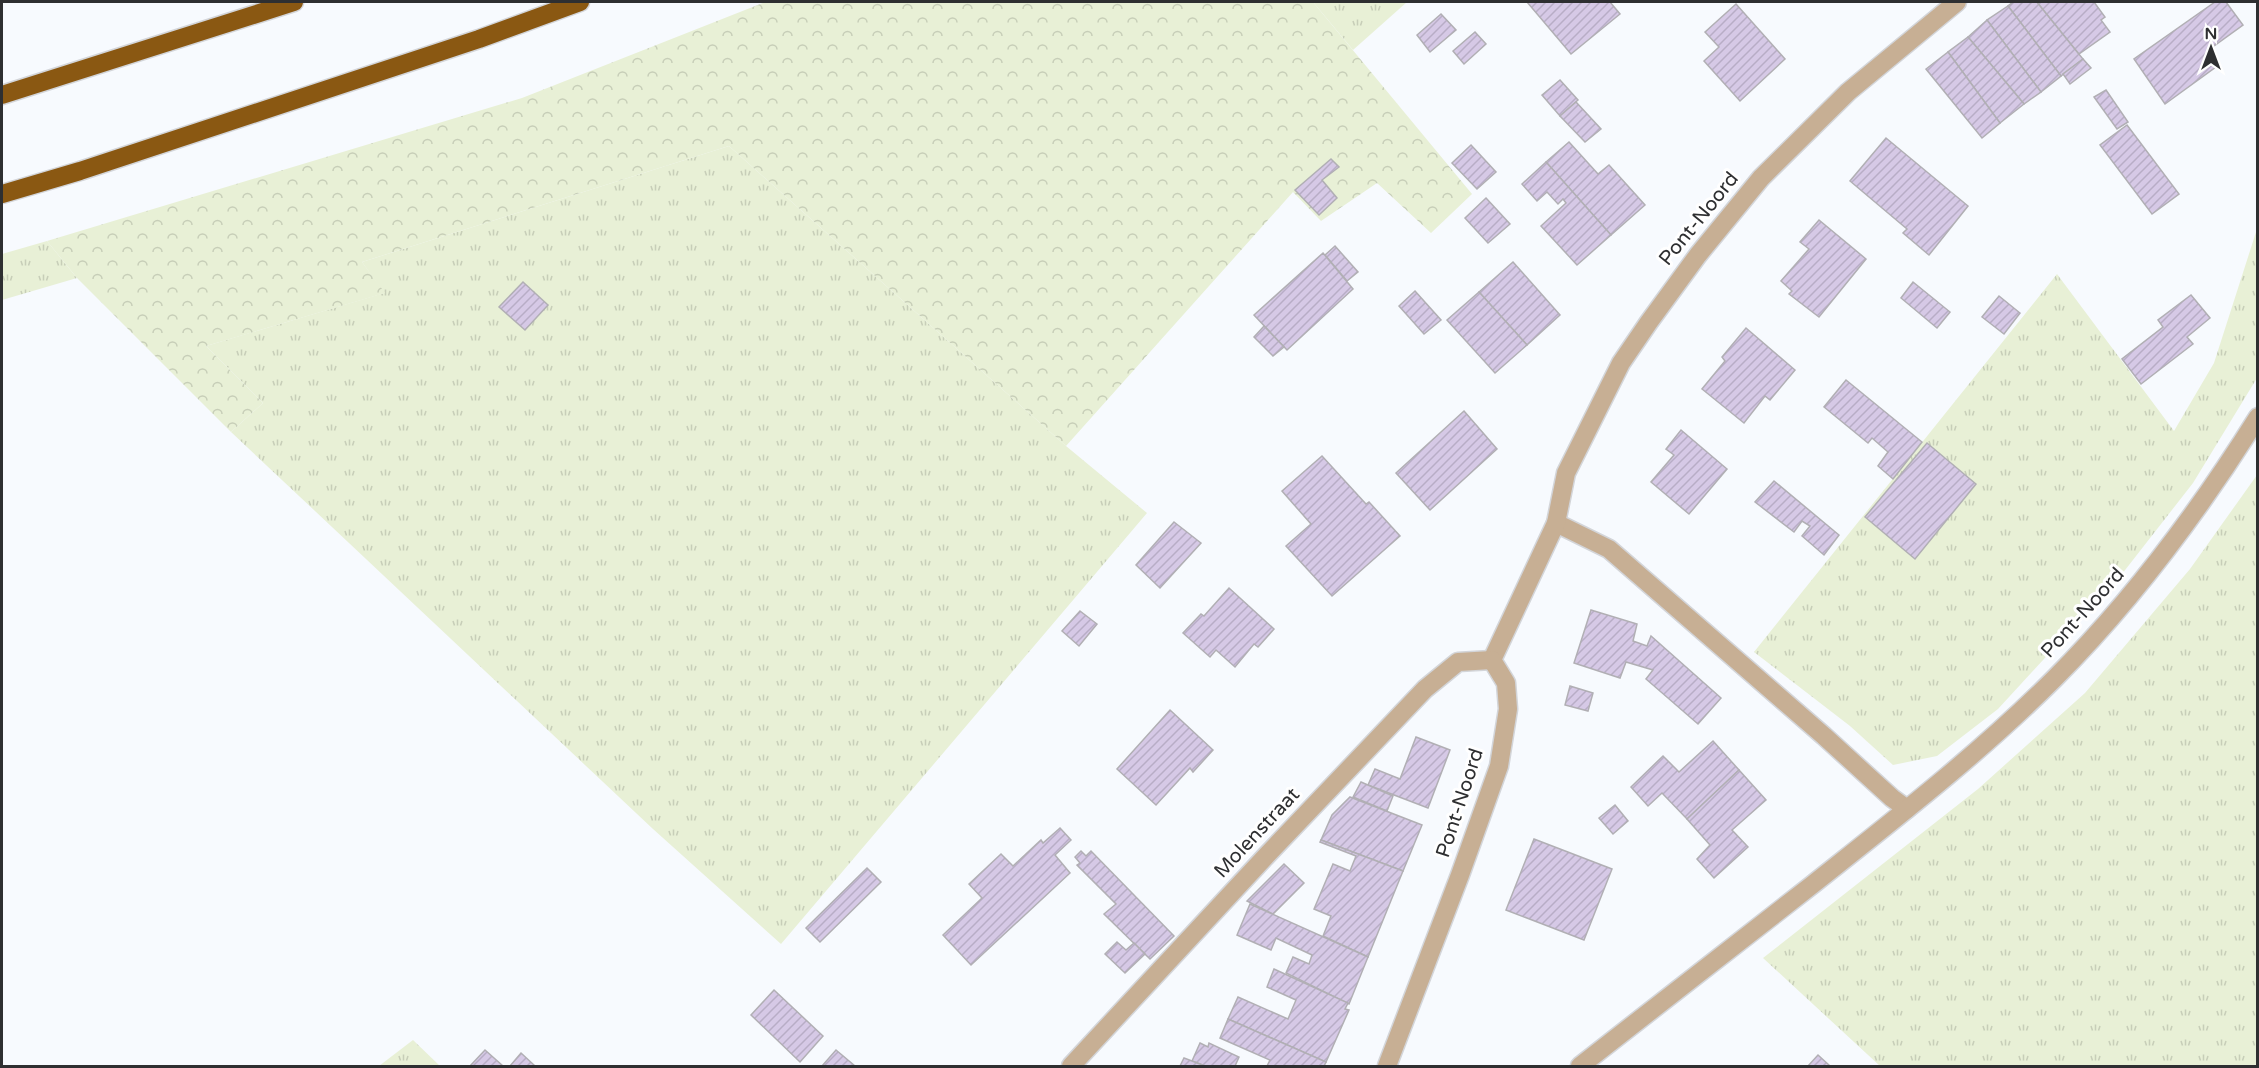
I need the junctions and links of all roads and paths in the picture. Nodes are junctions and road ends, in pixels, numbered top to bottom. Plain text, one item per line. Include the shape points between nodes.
1 (294, 2) edge
2 (580, 2) edge
3 (1957, 2) edge
4 (2, 95) edge
5 (2, 194) edge
6 (2258, 417) edge
7 (1556, 523) junction
8 (1492, 660) junction
9 (1907, 809) junction
10 (1071, 1066) edge
11 (1387, 1066) edge
12 (1580, 1066) edge

1 - 4 highway
2 - 5 highway via 479,39
3 - 7 street, Pont-Noord via 1848,92 1761,178 1698,255 1622,363 1566,473
6 - 9 street, Pont-Noord via 2178,537 2097,634 2006,725
7 - 8 street, Pont-Noord
7 - 9 street via 1610,549
8 - 10 street, Molenstraat via 1458,662 1425,689
8 - 11 street, Pont-Noord via 1506,683 1508,709 1499,766
9 - 12 street, Pont-Noord

